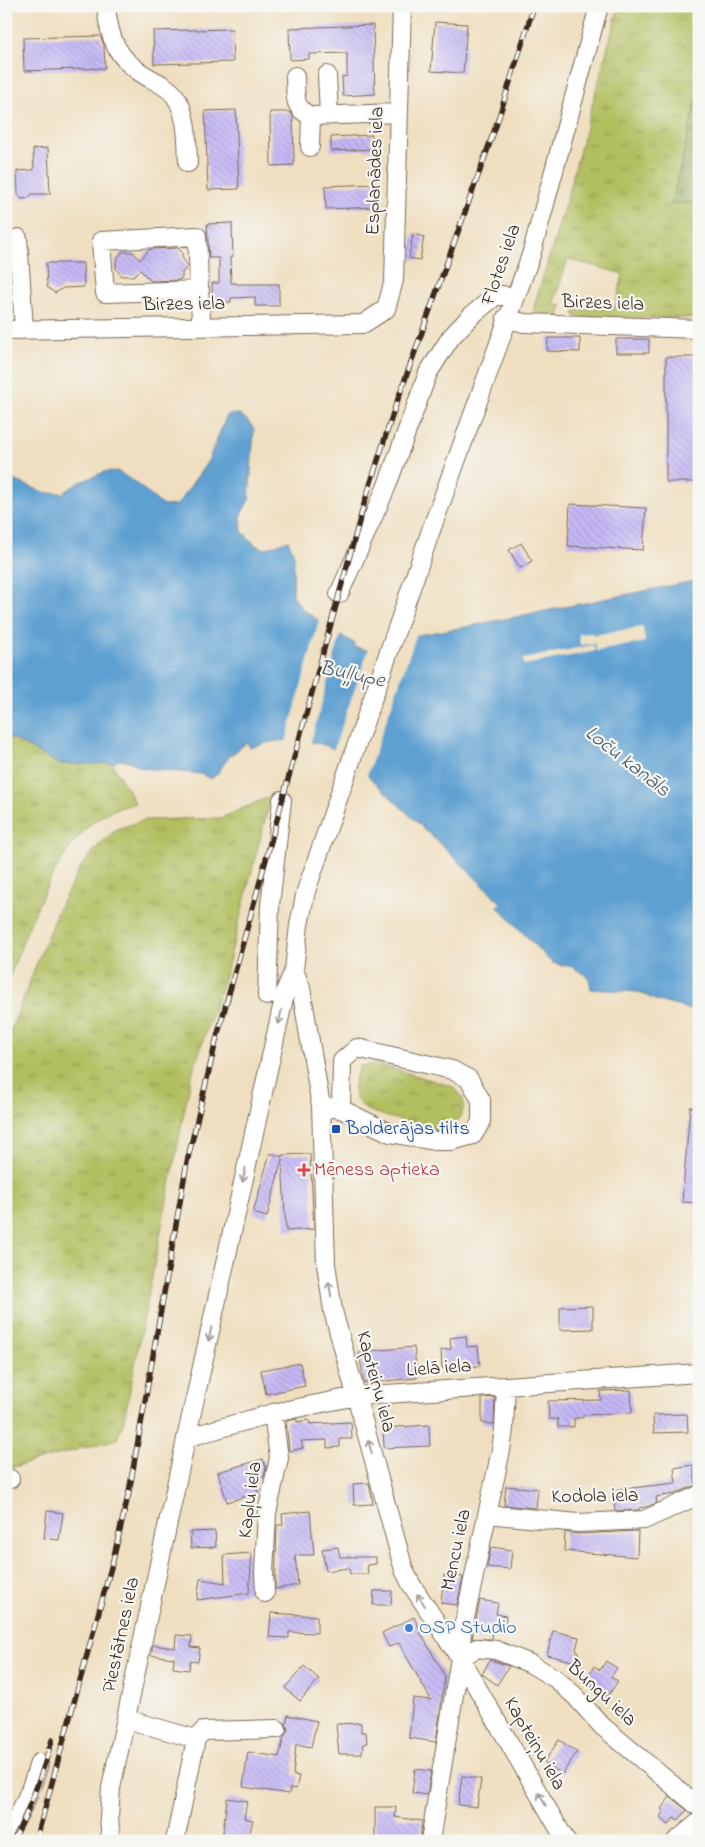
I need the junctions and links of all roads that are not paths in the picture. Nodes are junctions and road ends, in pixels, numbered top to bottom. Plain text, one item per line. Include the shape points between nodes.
1 (106, 6) edge
2 (402, 6) edge
3 (599, 6) edge
4 (327, 75) dead end
5 (295, 76) dead end
6 (399, 113) junction
7 (320, 116) junction
8 (310, 147) dead end
9 (188, 163) dead end
10 (18, 238) dead end
11 (200, 290) junction
12 (513, 299) junction
13 (506, 318) junction
14 (363, 324) joint
15 (202, 326) junction
16 (699, 328) edge
17 (15, 329) edge
18 (339, 594) dead end
19 (282, 800) dead end
20 (306, 890) joint
21 (294, 970) junction
22 (267, 996) dead end
23 (321, 1106) junction
24 (341, 1109) junction
25 (699, 1373) edge
26 (506, 1386) junction
27 (357, 1396) junction
28 (273, 1413) junction
29 (186, 1438) junction
30 (699, 1495) edge
31 (487, 1514) junction
32 (265, 1594) dead end
33 (460, 1658) junction
34 (126, 1719) junction
35 (276, 1729) dead end
36 (196, 1739) junction
37 (39, 1763) dead end
38 (699, 1807) edge
39 (699, 1822) edge
40 (6, 1835) edge
41 (111, 1841) edge
42 (175, 1841) edge
43 (430, 1841) edge
44 (566, 1841) edge
45 (676, 1841) edge

1 - 9 street via 111,40 122,56 174,94 186,129
2 - 6 street, Esplanādes iela
3 - 12 street, Flotes iela via 530,255
4 - 7 street
5 - 7 street via 296,104 303,113
6 - 7 street
6 - 14 street, Esplanādes iela via 394,280 386,309
7 - 8 street
10 - 17 street
11 - 11 street via 197,236 100,241 104,292
11 - 15 street
12 - 13 street, Flotes iela
12 - 18 street via 502,295 494,298 471,316 428,373 386,488
13 - 16 street, Birzes iela via 524,323
13 - 20 street, Flotes iela
14 - 15 street, Birzes iela
15 - 17 street, Birzes iela
19 - 22 street via 270,905
20 - 21 street, Kapteiņu iela
21 - 23 street, Kapteiņu iela via 301,988
21 -> 29 street, Piestātnes iela via 286,989
23 - 24 street
27 -> 23 street, Kapteiņu iela via 333,1311 326,1264
24 - 24 street via 390,1133 434,1141 451,1141 473,1135 481,1122 481,1100 469,1079 452,1070 357,1048 342,1060
25 - 26 street, Lielā iela
26 - 27 street, Lielā iela
26 - 31 street, Mencu iela via 501,1450
27 - 28 street, Lielā iela
33 -> 27 street, Kapteiņu iela via 404,1570
28 - 29 street, Lielā iela
28 - 32 street, Kapļu iela via 279,1458 267,1514
29 - 34 street, Piestātnes iela
30 - 31 street, Kodola iela via 644,1520 578,1523
31 - 33 street, Mencu iela via 462,1632
33 - 38 street, Bungu iela via 477,1648 496,1650 531,1664 556,1679 602,1726
33 - 43 street, Mencu iela
44 -> 33 street, Kapteiņu iela
34 - 36 street
34 - 41 street, Piestātnes iela via 111,1788
35 - 36 street via 203,1731
36 - 42 street
37 - 40 street via 33,1784
39 - 45 street

